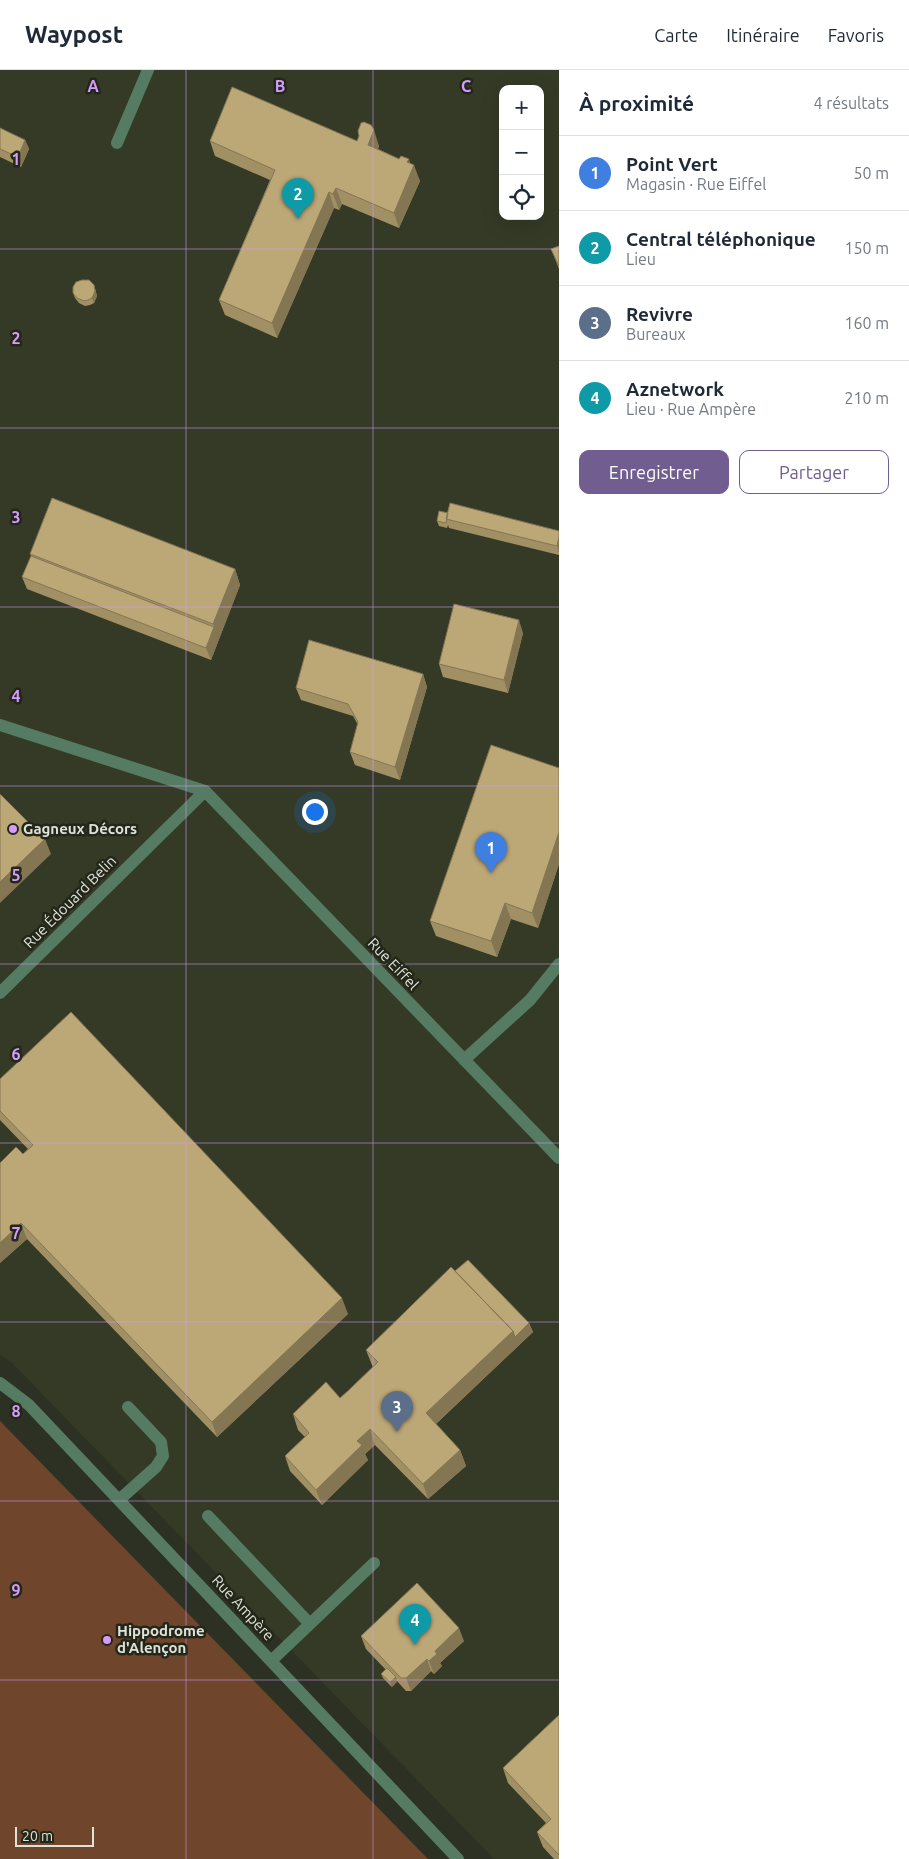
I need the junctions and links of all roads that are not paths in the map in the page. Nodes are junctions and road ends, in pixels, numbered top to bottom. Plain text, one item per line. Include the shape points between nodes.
1 (148, 70) edge
2 (117, 143) dead end
3 (0, 724) edge
4 (205, 791) junction
5 (559, 964) edge
6 (0, 993) edge
7 (464, 1060) junction
8 (559, 1158) edge
9 (0, 1383) edge
10 (128, 1406) dead end
11 (119, 1500) junction
12 (208, 1516) dead end
13 (374, 1563) dead end
14 (310, 1624) junction
15 (271, 1661) junction
16 (458, 1859) edge

1 - 2 street
3 - 4 street
4 - 6 street, Rue Édouard Belin
4 - 7 street, Rue Eiffel
5 - 7 street via 530,1000
7 - 8 street, Rue Eiffel
9 - 11 street, Rue Ampère via 29,1405
10 - 11 street via 161,1442 163,1456 156,1467
11 - 15 street, Rue Ampère
12 - 14 street
13 - 14 street
14 - 15 street
15 - 16 street, Rue Ampère

